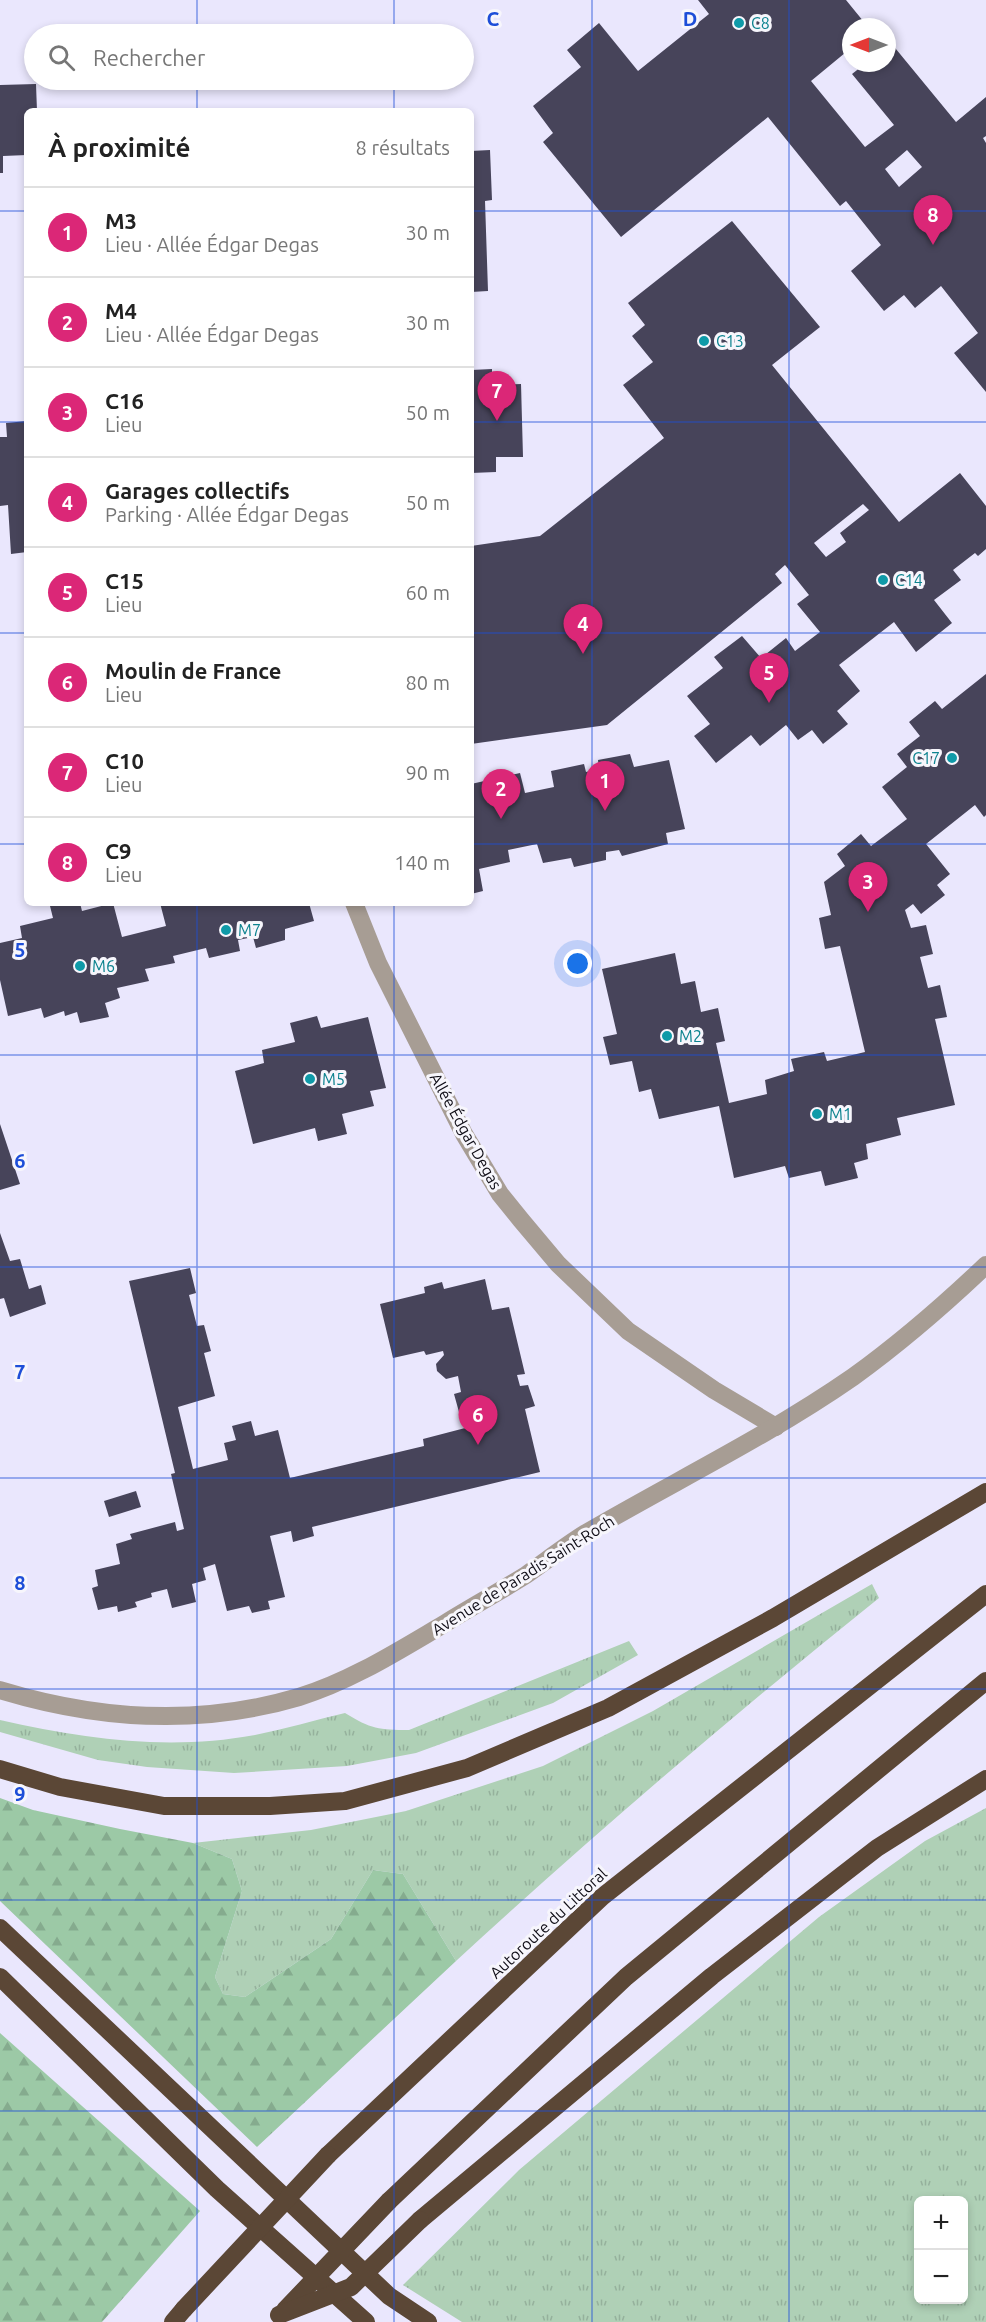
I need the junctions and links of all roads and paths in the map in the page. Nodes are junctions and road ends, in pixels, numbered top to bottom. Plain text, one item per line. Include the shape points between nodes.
1 (355, 906) edge
2 (986, 1265) edge
3 (776, 1426) junction
4 (986, 1492) edge
5 (986, 1594) edge
6 (986, 1681) edge
7 (0, 1690) edge
8 (0, 1769) edge
9 (986, 1779) edge
10 (0, 1928) edge
11 (0, 1977) edge
12 (178, 2315) edge
13 (276, 2319) edge
14 (366, 2322) edge
15 (428, 2322) edge

1 - 3 street, Allée Édgar Degas via 378,963 464,1134 500,1194 521,1220 558,1264 628,1331 714,1390
2 - 3 street, Avenue de Paradis Saint-Roch via 932,1315 871,1363
3 - 7 street, Avenue de Paradis Saint-Roch via 584,1534 526,1575 376,1664 300,1696 243,1710 183,1717 101,1713
4 - 8 highway via 773,1618 608,1708 467,1768 345,1801 270,1806 164,1806 60,1787
5 - 12 highway, Autoroute du Littoral, bridge via 602,1897 328,2155
6 - 13 highway, bridge via 626,1977 389,2201
9 - 13 highway, bridge via 877,1848 721,1969 420,2220 351,2287
10 - 15 highway via 390,2296
11 - 14 highway via 217,2189

